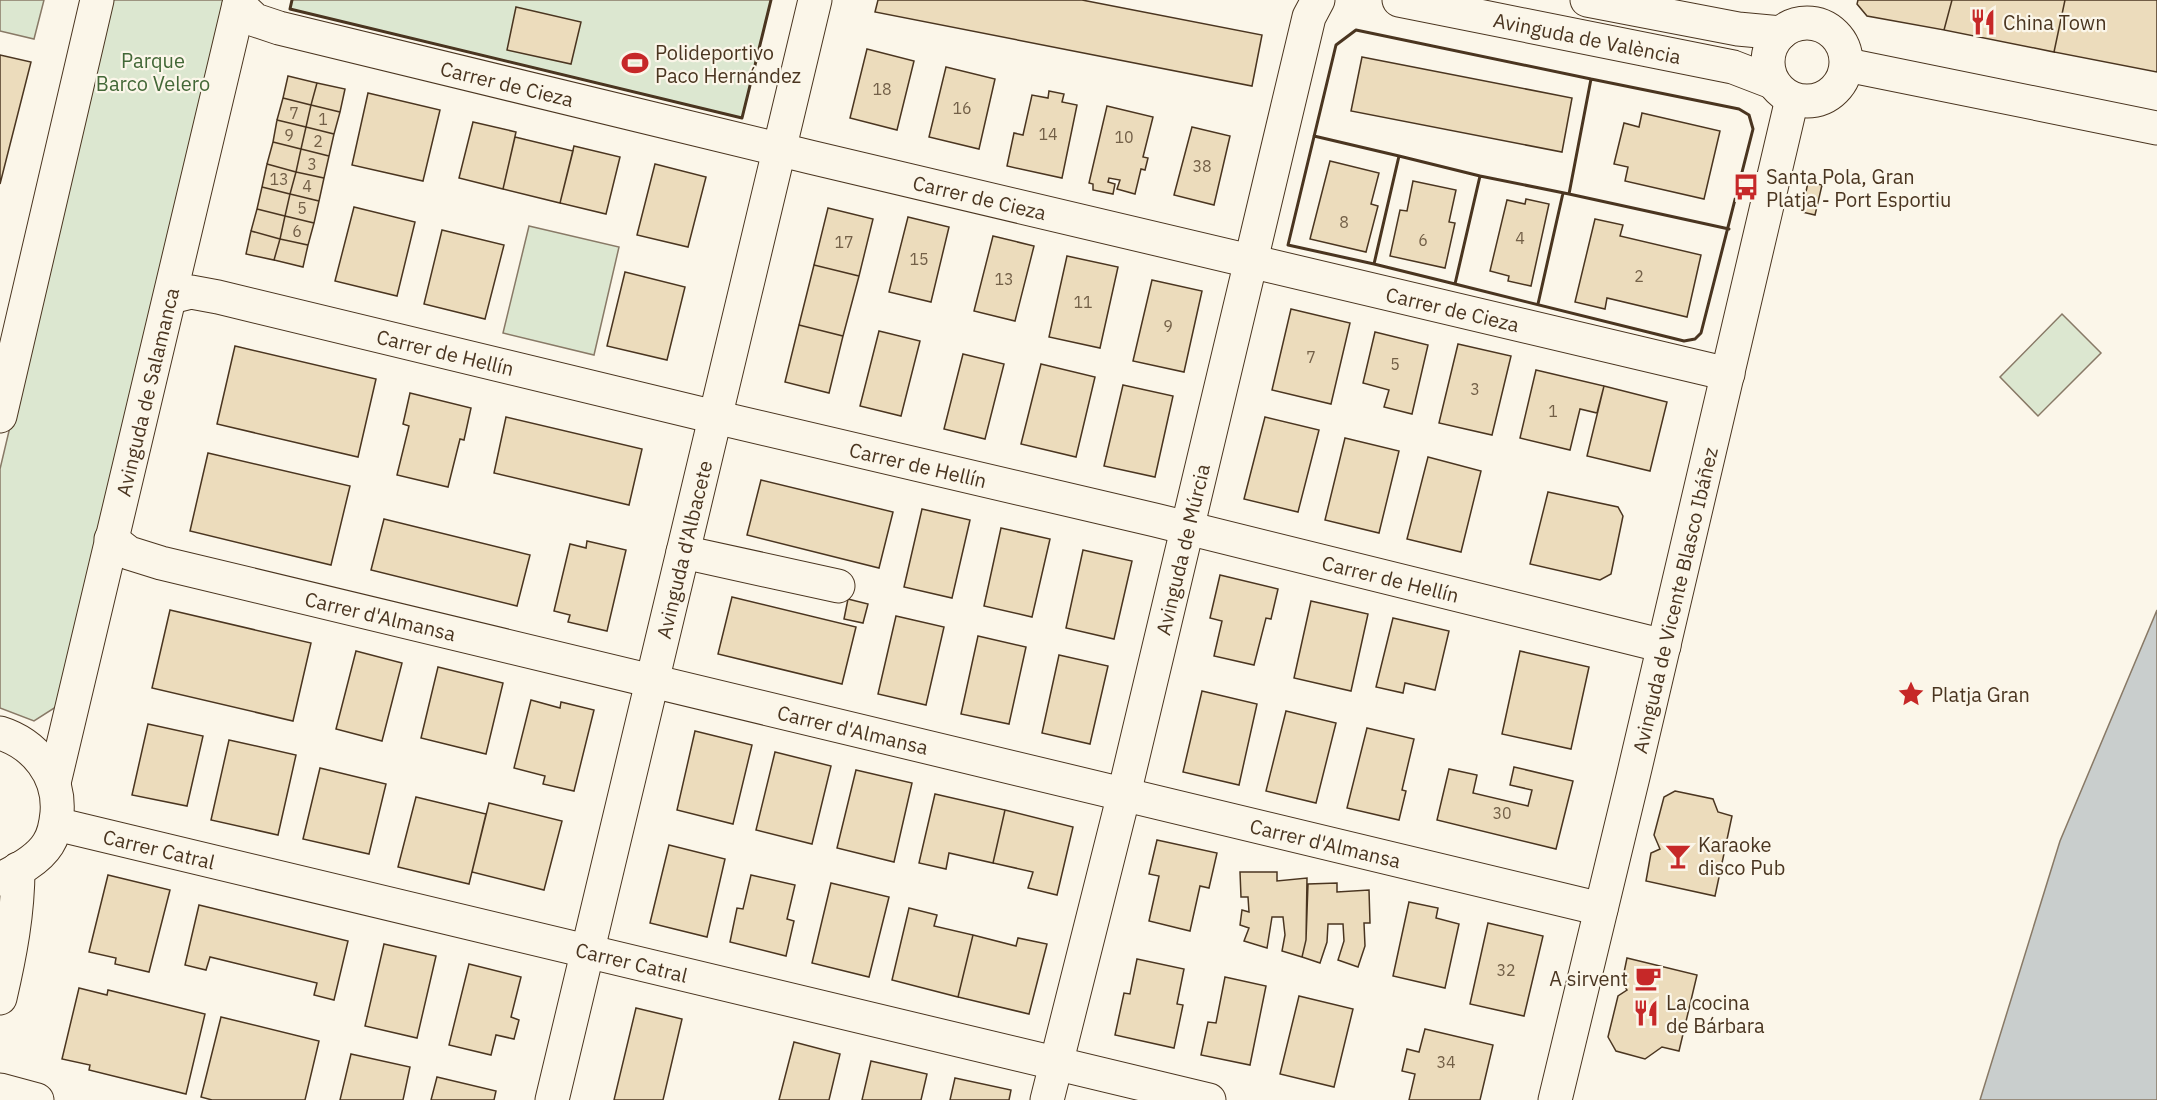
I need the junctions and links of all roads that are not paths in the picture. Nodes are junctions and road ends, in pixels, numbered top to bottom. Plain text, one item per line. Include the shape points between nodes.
1 (98, 0) edge
2 (815, 0) edge
3 (1318, 0) edge
4 (1399, 0) edge
5 (1587, 0) edge
6 (240, 2) edge
7 (1822, 12) edge
8 (1780, 33) junction
9 (1847, 65) junction
10 (1782, 91) junction
11 (2157, 128) edge
12 (779, 149) junction
13 (1252, 260) junction
14 (171, 297) junction
15 (1728, 374) junction
16 (0, 416) edge
17 (715, 417) junction
18 (1187, 528) junction
19 (111, 539) junction
20 (683, 552) junction
21 (838, 586) dead end
22 (1664, 646) junction
23 (652, 681) junction
24 (0, 733) edge
25 (54, 783) junction
26 (1124, 794) junction
27 (56, 824) junction
28 (9, 874) edge
29 (1601, 909) junction
30 (587, 951) junction
31 (0, 998) edge
32 (1056, 1064) junction
33 (0, 1090) edge
34 (37, 1100) edge
35 (552, 1100) edge
36 (1047, 1100) edge
37 (1209, 1100) edge
38 (1555, 1100) edge

1 - 16 street
2 - 12 street, Avinguda d'Albacete
3 - 13 street, Avinguda de Múrcia via 1309,17
4 - 10 street, Avinguda de València via 1733,67
5 - 8 street, Avinguda de València via 1738,29
6 - 12 street, Carrer de Cieza via 255,20 279,28
6 - 14 street, Avinguda de Salamanca
7 - 8 street
7 - 9 street via 1846,52
8 - 10 street via 1772,43 1768,69
9 - 10 street via 1841,83 1818,101 1806,102
9 - 11 street
10 - 15 street, Avinguda de Vicente Blasco Ibáñez
12 - 13 street, Carrer de Cieza
12 - 17 street, Avinguda d'Albacete
13 - 15 street, Carrer de Cieza
13 - 18 street, Avinguda de Múrcia
14 - 17 street, Carrer de Hellín via 191,292 218,297
14 - 19 street, Avinguda de Salamanca
15 - 22 street, Avinguda de Vicente Blasco Ibáñez
17 - 18 street, Carrer de Hellín
17 - 20 street, Avinguda d'Albacete
18 - 22 street, Carrer de Hellín
18 - 26 street, Avinguda de Múrcia
19 - 23 street, Carrer d'Almansa via 129,553 161,562
19 - 25 street, Avinguda de Salamanca
20 - 21 street
20 - 23 street, Avinguda d'Albacete
22 - 29 street, Avinguda de Vicente Blasco Ibáñez
23 - 26 street, Carrer d'Almansa
23 - 30 street, Avinguda d'Albacete
24 - 25 street via 31,749 45,764
25 - 27 street via 58,803
26 - 29 street, Carrer d'Almansa
26 - 32 street, Avinguda de Múrcia
27 - 28 street via 42,852
27 - 30 street, Carrer Catral
28 - 31 street via 18,903
29 - 38 street, Avinguda de Vicente Blasco Ibáñez
30 - 32 street, Carrer Catral
30 - 35 street, Avinguda d'Albacete
32 - 36 street, Avinguda de Múrcia
32 - 37 street, Carrer Catral
33 - 34 street

